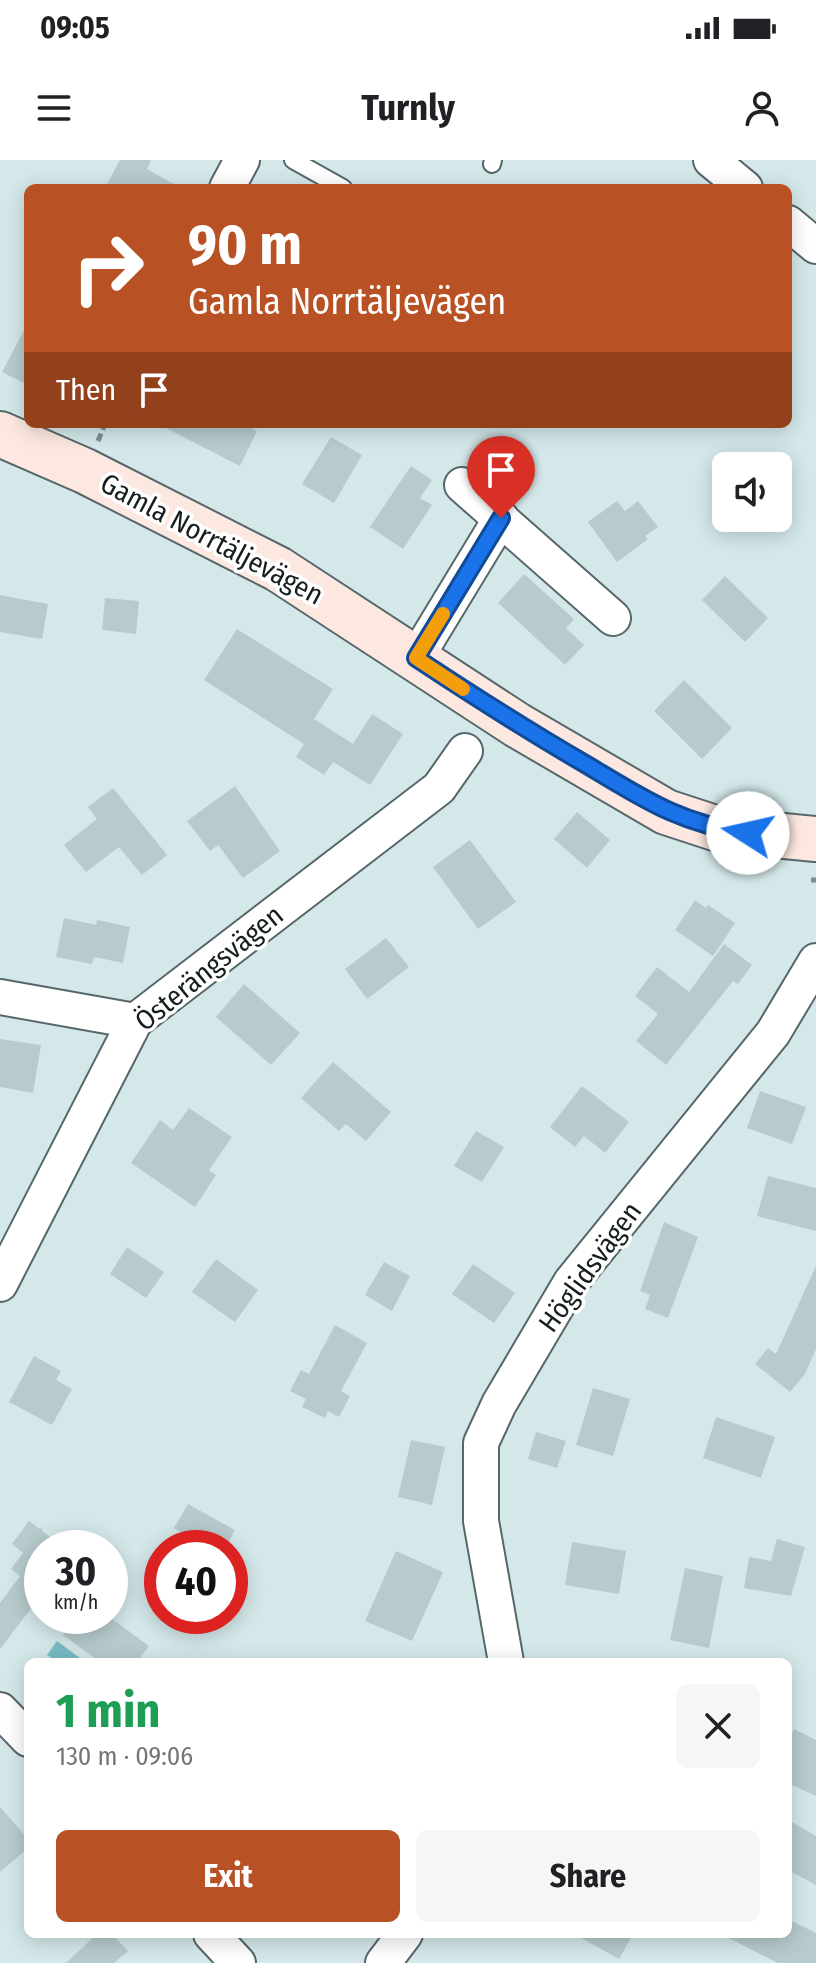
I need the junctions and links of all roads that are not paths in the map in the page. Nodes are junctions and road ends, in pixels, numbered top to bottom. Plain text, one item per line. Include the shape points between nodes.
1 (242, 160) edge
2 (293, 160) edge
3 (711, 160) edge
4 (229, 184) edge
5 (336, 184) edge
6 (740, 184) edge
7 (792, 226) edge
8 (816, 246) edge
9 (0, 434) edge
10 (462, 485) dead end
11 (501, 518) junction
12 (613, 618) dead end
13 (416, 658) junction
14 (465, 751) dead end
15 (814, 866) edge
16 (816, 961) edge
17 (0, 997) edge
18 (135, 1021) junction
19 (0, 1284) edge
20 (505, 1658) edge
21 (0, 1710) edge
22 (24, 1735) edge
23 (215, 1938) edge
24 (402, 1938) edge
25 (238, 1963) edge
26 (383, 1963) edge

1 - 4 street
2 - 5 lane
3 - 6 street
7 - 8 street
9 - 13 street, Gamla Norrtäljevägen via 278,569
10 - 11 street
11 - 12 street
11 - 13 street
13 - 15 street, Gamla Norrtäljevägen via 517,725 666,812
14 - 18 street, Österängsvägen via 439,788
16 - 20 street, Höglidsvägen via 773,1033 571,1282 481,1443 481,1521
17 - 18 street
18 - 19 street, Österängsvägen
21 - 22 street
23 - 25 street
24 - 26 street

